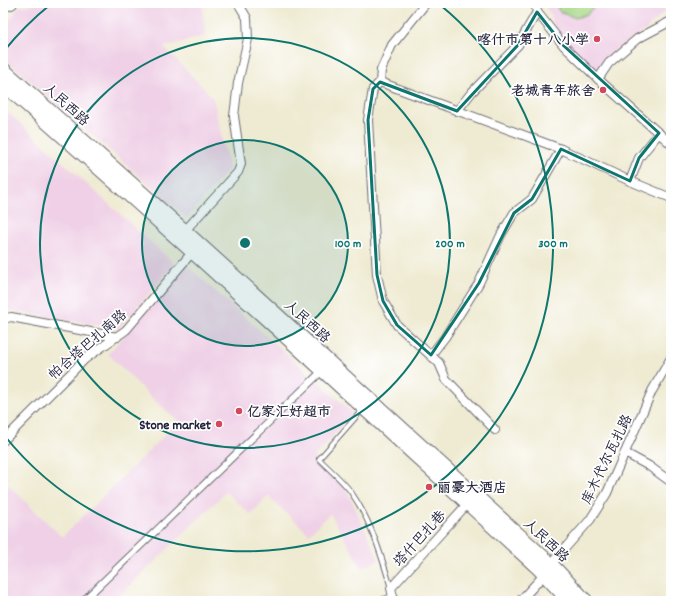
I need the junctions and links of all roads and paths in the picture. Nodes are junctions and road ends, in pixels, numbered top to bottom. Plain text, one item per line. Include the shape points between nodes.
1 (11, 3) edge
2 (238, 3) edge
3 (426, 3) edge
4 (535, 3) edge
5 (3, 6) edge
6 (537, 12) junction
7 (671, 21) edge
8 (3, 69) edge
9 (598, 79) junction
10 (380, 82) junction
11 (3, 84) edge
12 (457, 111) junction
13 (659, 133) junction
14 (671, 144) edge
15 (561, 149) junction
16 (630, 182) junction
17 (671, 198) edge
18 (182, 235) junction
19 (196, 248) junction
20 (3, 320) edge
21 (117, 337) junction
22 (432, 355) junction
23 (671, 358) edge
24 (323, 370) junction
25 (364, 409) junction
26 (494, 430) dead end
27 (3, 441) edge
28 (625, 453) junction
29 (671, 482) edge
30 (471, 500) junction
31 (547, 569) junction
32 (393, 595) edge
33 (83, 601) edge
34 (377, 601) edge
35 (520, 601) edge
36 (569, 601) edge
37 (586, 601) edge

1 - 5 main road
2 - 18 street via 247,18 248,39 234,116 241,164 238,172
3 - 10 street via 392,45
4 - 6 street
6 - 9 street via 564,46
6 - 12 street via 518,45
7 - 9 street via 637,39 609,63
8 - 18 main road, 人民西路
9 - 13 street
10 - 12 street
10 - 22 street via 373,89 368,120 377,275 383,301 397,325
11 - 18 main road, 人民西路
12 - 15 street
13 - 14 street
13 - 16 street via 639,158
15 - 16 street
15 - 22 street via 532,199 514,213 479,283
16 - 17 street
18 - 19 main road, 人民西路
19 - 21 street, 帕合塔巴扎南路 via 126,330
19 - 24 main road, 人民西路
19 - 30 main road, 人民西路
20 - 21 street via 11,316
21 - 27 street, 帕合塔巴扎南路 via 85,359
22 - 26 street via 439,363 446,379
23 - 28 street, 库木代尔瓦扎路 via 652,391
24 - 25 main road, 人民西路
24 - 33 street
25 - 30 main road, 人民西路
25 - 32 lane via 319,459 350,491 369,522
28 - 29 street
28 - 31 street, 库木代尔瓦扎路 via 607,493 590,520
30 - 31 main road, 人民西路
30 - 32 street, 塔什巴扎巷
31 - 35 street, 库木代尔瓦扎路
31 - 36 main road, 人民西路
31 - 37 main road, 人民西路
32 - 34 lane

